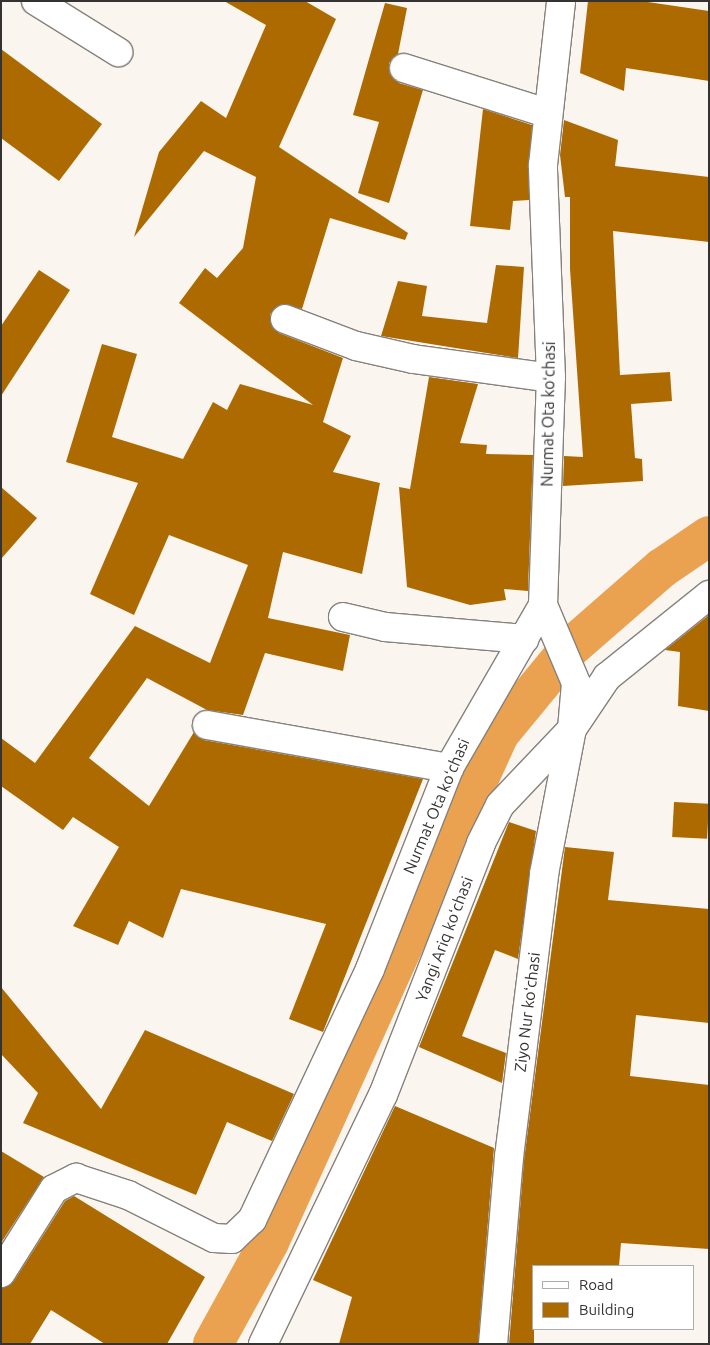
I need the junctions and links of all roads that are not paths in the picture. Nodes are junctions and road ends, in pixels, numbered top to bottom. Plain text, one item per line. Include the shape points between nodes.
1 (36, 1) edge
2 (562, 1) edge
3 (118, 52) dead end
4 (404, 68) dead end
5 (547, 113) junction
6 (285, 319) dead end
7 (551, 378) junction
8 (709, 595) edge
9 (543, 605) junction
10 (343, 618) dead end
11 (524, 639) junction
12 (206, 725) dead end
13 (572, 729) junction
14 (449, 768) junction
15 (2, 1270) edge
16 (263, 1344) edge
17 (493, 1344) edge

1 - 3 street
2 - 5 street, Nurmat Ota koʻchasi
4 - 5 street
5 - 7 street, Nurmat Ota koʻchasi via 543,165
6 - 7 street via 356,346 413,359
7 - 9 street, Nurmat Ota koʻchasi
8 - 13 street, Yangi Ariq koʻchasi via 607,677
9 - 11 street, Nurmat Ota koʻchasi
9 - 13 street, Ziyo Nur koʻchasi via 576,683
10 - 11 street via 385,628
11 - 14 street, Nurmat Ota koʻchasi
12 - 14 street
13 - 16 street, Yangi Ariq koʻchasi via 500,805 383,1095
13 - 17 street, Ziyo Nur koʻchasi via 544,874 509,1157
14 - 15 street, Nurmat Ota koʻchasi via 370,969 252,1220 232,1239 214,1238 128,1195 76,1178 54,1189

